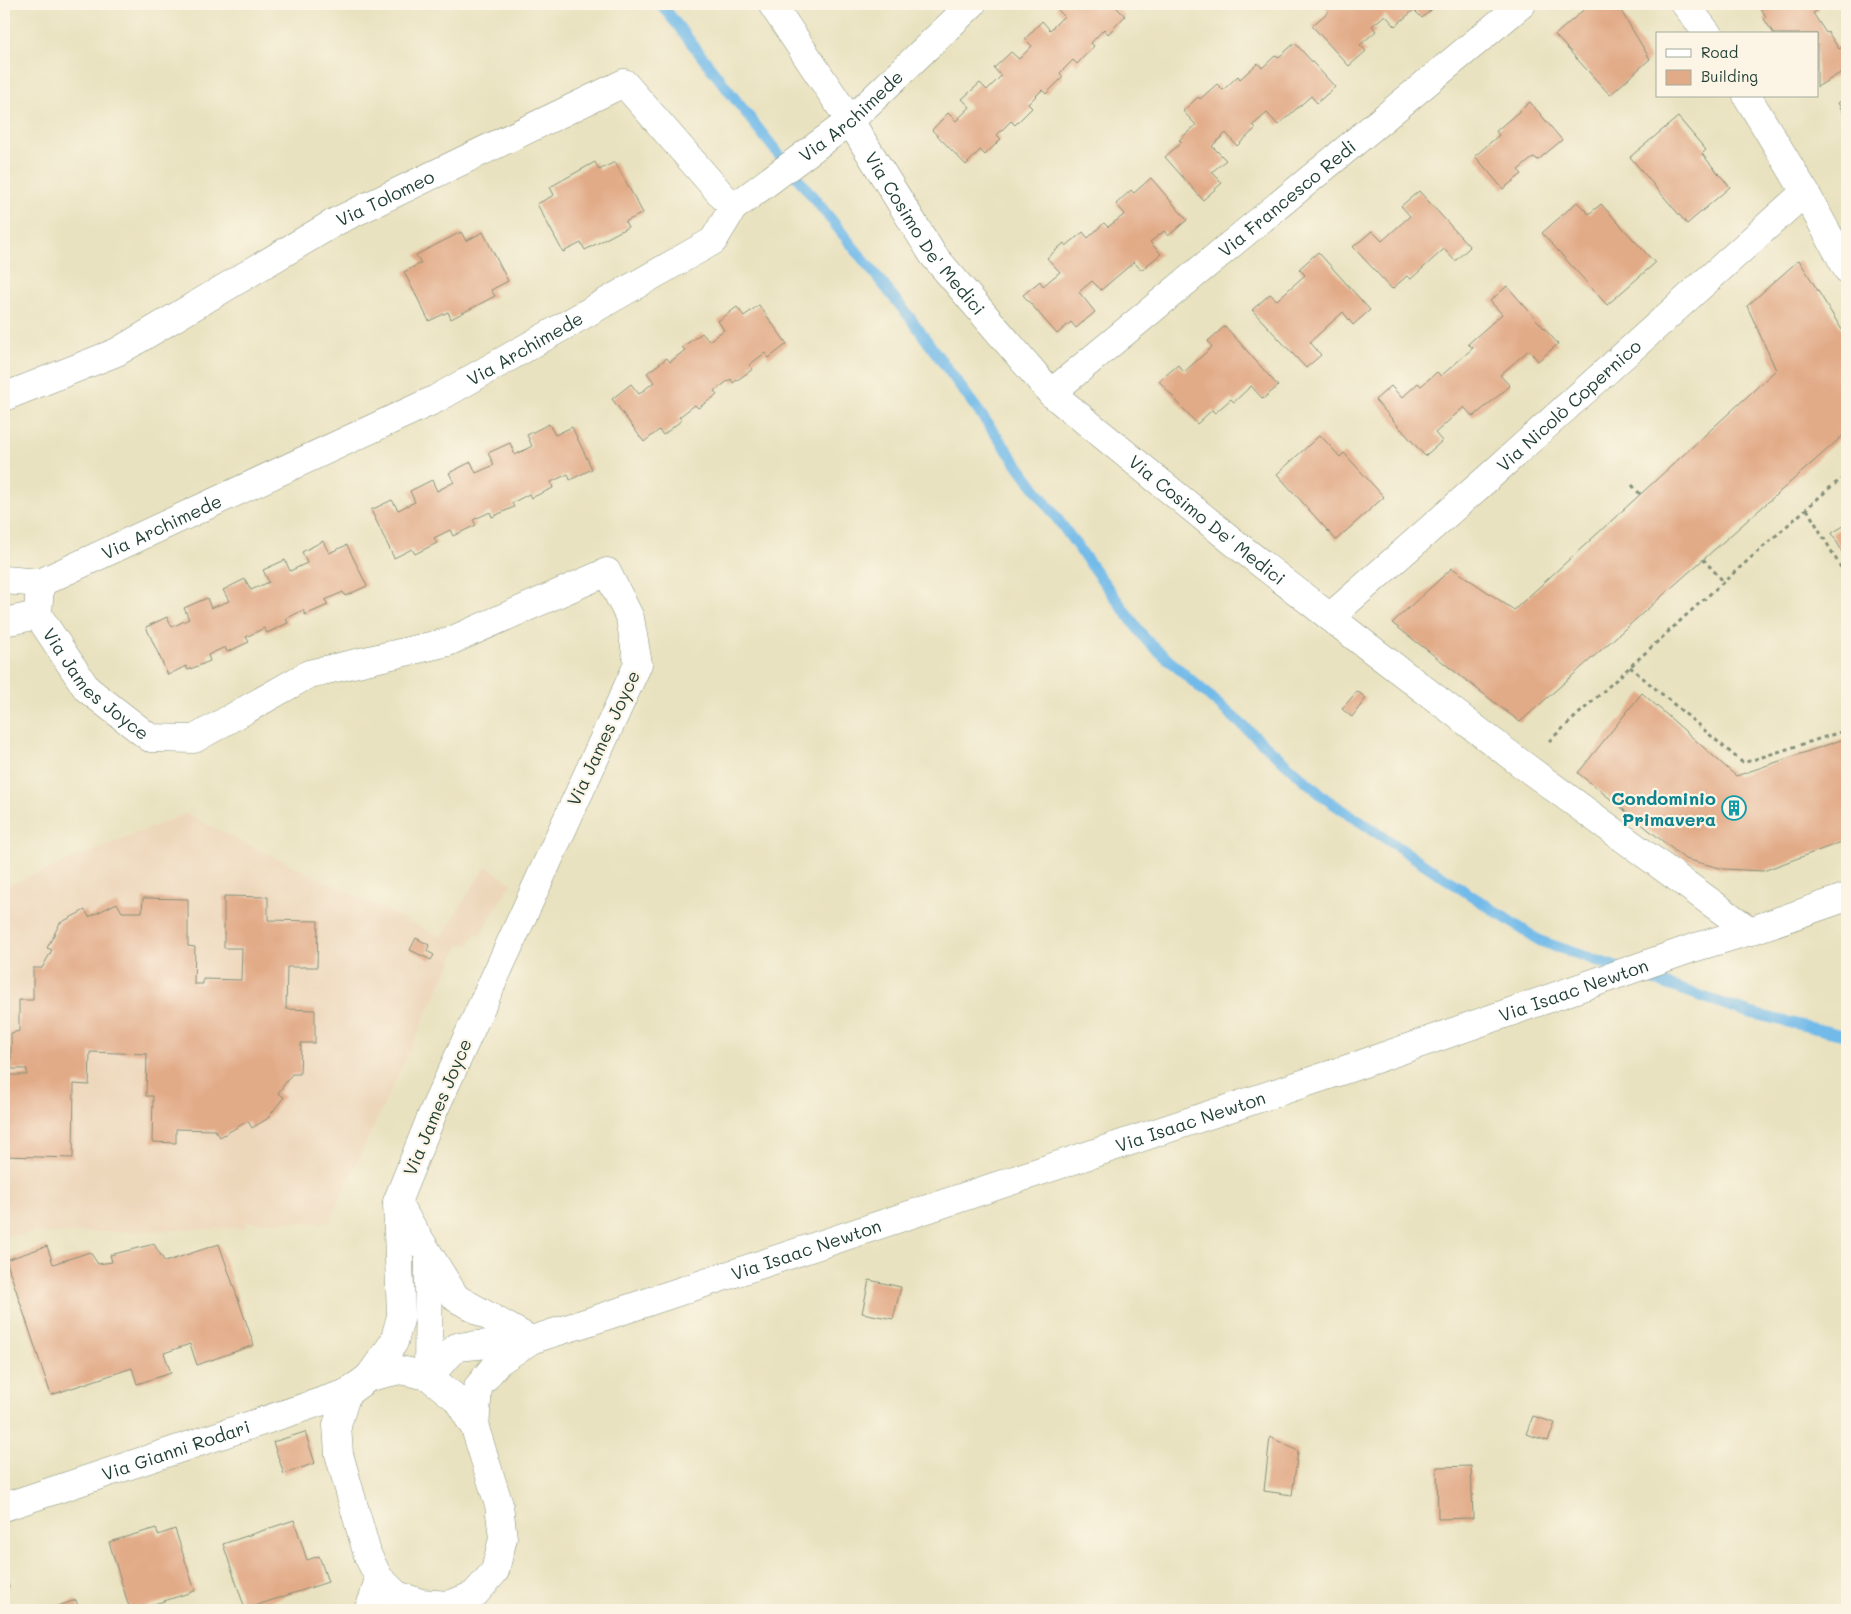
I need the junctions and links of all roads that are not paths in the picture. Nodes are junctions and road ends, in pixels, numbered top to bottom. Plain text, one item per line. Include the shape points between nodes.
1 (772, 4) edge
2 (972, 4) edge
3 (1522, 4) edge
4 (1685, 4) edge
5 (1706, 32) edge
6 (1748, 98) edge
7 (850, 121) junction
8 (1805, 192) junction
9 (733, 208) junction
10 (1847, 269) edge
11 (1051, 393) junction
12 (4, 397) edge
13 (4, 580) edge
14 (40, 583) junction
15 (38, 615) junction
16 (1330, 617) junction
17 (4, 622) edge
18 (1847, 897) edge
19 (1750, 931) junction
20 (397, 1202) junction
21 (429, 1255) junction
22 (531, 1340) junction
23 (428, 1376) junction
24 (369, 1377) junction
25 (347, 1393) junction
26 (475, 1428) junction
27 (4, 1507) edge
28 (378, 1578) junction
29 (439, 1608) edge
30 (368, 1610) edge

1 - 7 street, Via Cosimo De' Medici
2 - 7 street, Via Archimede
3 - 11 street, Via Francesco Redi
4 - 5 street
6 - 8 street
7 - 9 street, Via Archimede
7 - 11 street, Via Cosimo De' Medici via 933,255
8 - 10 street
8 - 16 street, Via Nicolò Copernico
9 - 12 street, Via Tolomeo via 624,82 336,221 117,352
9 - 14 street, Via Archimede via 714,241 436,398
11 - 16 street, Via Cosimo De' Medici
13 - 14 street
14 - 15 street
15 - 17 street
15 - 20 street, Via James Joyce via 87,690 150,738 194,739 309,674 448,642 606,572 630,618 638,664 430,1119
16 - 19 street, Via Cosimo De' Medici via 1523,765
18 - 19 street, Via Isaac Newton
19 - 22 street, Via Isaac Newton via 1354,1067
20 - 21 street
20 - 24 street, Via James Joyce via 400,1316 394,1342
21 - 22 street via 456,1298
21 - 23 street
22 - 23 street, Via Isaac Newton via 457,1347
22 - 26 street, Via Isaac Newton via 498,1362 478,1387
23 - 24 street via 400,1370
23 - 26 street via 457,1399
24 - 25 street, Via Gianni Rodari
25 - 27 street, Via Gianni Rodari
25 - 28 street via 336,1425 339,1454 368,1556
26 - 29 street via 499,1505 503,1538 495,1571 474,1595
28 - 29 street via 397,1595
28 - 30 street

